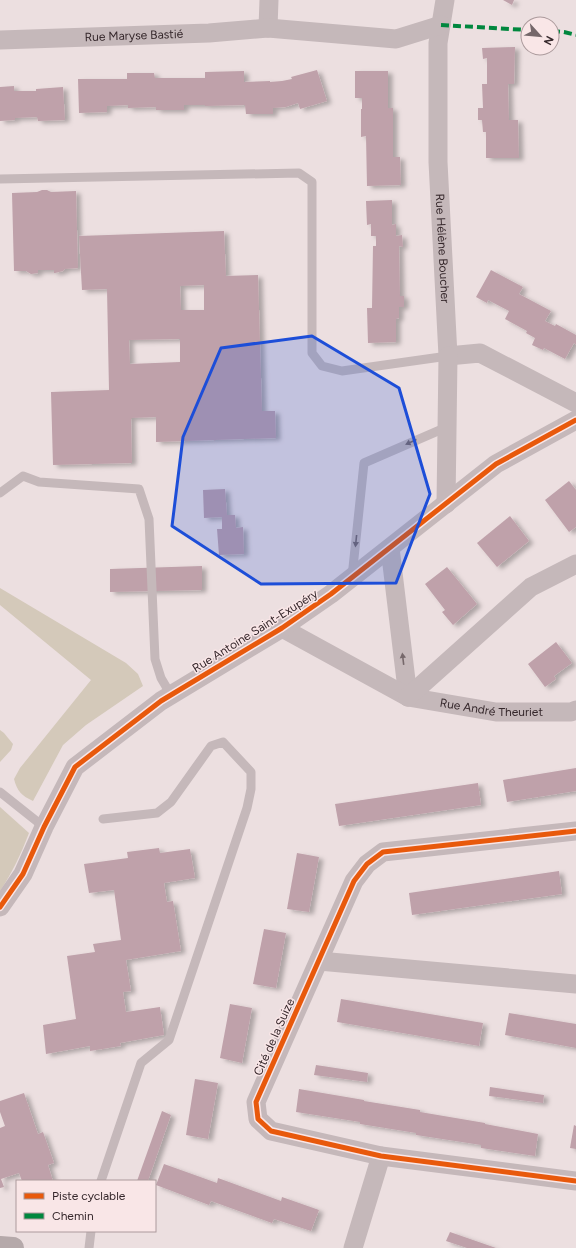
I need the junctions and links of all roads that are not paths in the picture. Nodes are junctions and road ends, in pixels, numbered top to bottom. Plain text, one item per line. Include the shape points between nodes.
1 (269, 0) edge
2 (445, 0) edge
3 (441, 25) junction
4 (268, 28) junction
5 (0, 40) edge
6 (0, 179) edge
7 (448, 356) junction
8 (576, 403) edge
9 (576, 420) edge
10 (447, 427) junction
11 (0, 493) edge
12 (446, 504) junction
13 (390, 548) junction
14 (576, 564) edge
15 (352, 578) junction
16 (282, 628) junction
17 (171, 695) junction
18 (408, 697) junction
19 (576, 710) edge
20 (0, 792) edge
21 (103, 819) dead end
22 (44, 827) junction
23 (576, 831) edge
24 (0, 907) edge
25 (319, 961) junction
26 (576, 984) edge
27 (381, 1156) junction
28 (101, 1180) edge
29 (576, 1181) edge
30 (91, 1232) edge
31 (0, 1247) edge
32 (13, 1248) edge
33 (89, 1248) edge
34 (353, 1248) edge

1 - 4 street
2 - 3 street, Rue Hélène Boucher
3 - 4 street, Rue Maryse Bastié via 396,39
3 - 7 street, Rue Hélène Boucher via 438,43 438,162
4 - 5 street, Rue Maryse Bastié via 209,33
6 - 7 lane via 299,173 312,182 312,353 322,366 342,371
7 - 8 street via 480,353
7 - 10 street
9 - 12 street, Rue Antoine Saint-Exupéry via 496,464
10 - 12 street
10 -> 15 lane via 364,463
11 - 17 lane via 23,476 39,482 139,489 149,519 154,659
12 - 13 street, Rue Antoine Saint-Exupéry
13 - 15 street, Rue Antoine Saint-Exupéry
18 -> 13 street
14 - 18 street via 531,587
15 - 16 street, Rue Antoine Saint-Exupéry
16 - 17 street, Rue Antoine Saint-Exupéry
16 - 18 street, Rue André Theuriet
17 - 22 street, Rue Antoine Saint-Exupéry via 75,767
18 - 19 street, Rue André Theuriet via 496,712
20 - 22 lane
21 - 28 lane via 158,813 171,802 211,746 223,742 251,772 247,808 169,1040 141,1063
22 - 24 street, Rue Antoine Saint-Exupéry via 23,874
23 - 25 street, Cité de la Suize via 383,852 366,864 354,881
25 - 26 street
25 - 27 street, Cité de la Suize via 256,1102 258,1119 271,1131
27 - 29 street, Cité de la Suize
27 - 34 street
30 - 33 lane
31 - 32 street

